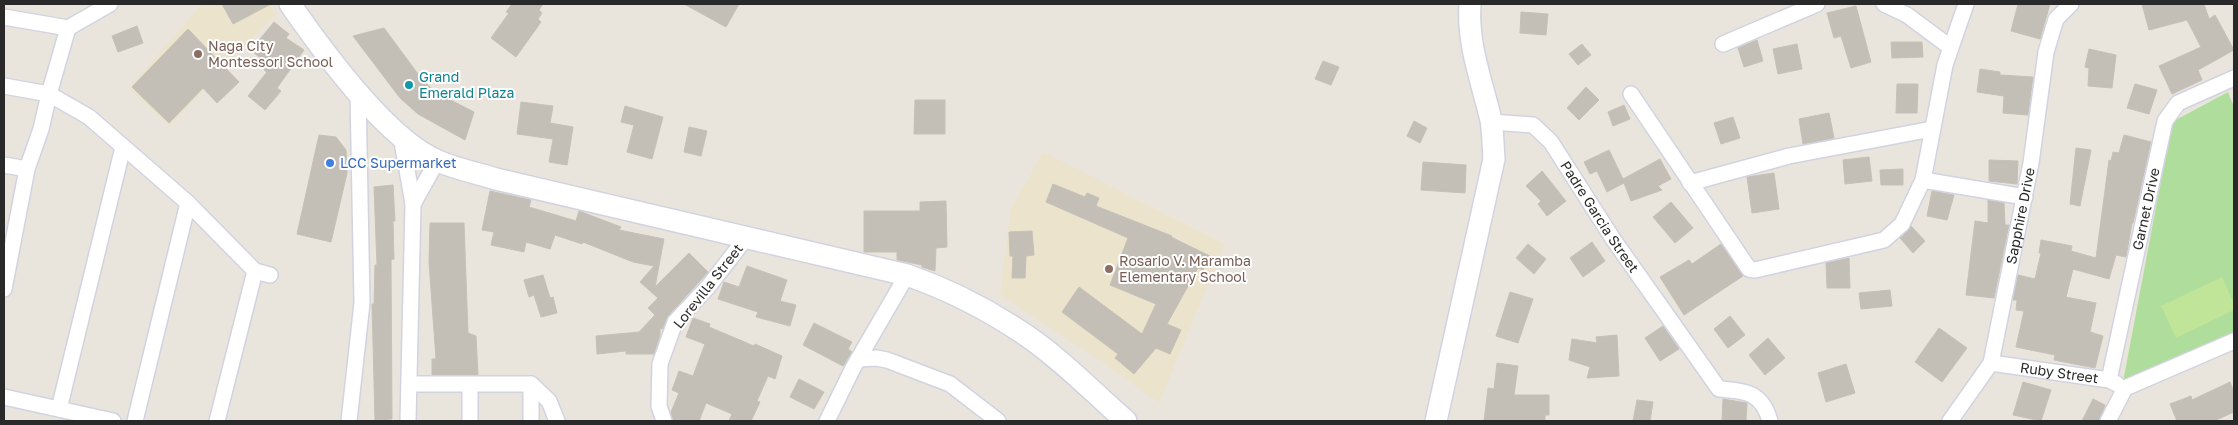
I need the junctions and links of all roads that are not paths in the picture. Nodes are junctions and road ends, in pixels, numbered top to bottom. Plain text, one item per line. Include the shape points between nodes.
1 (110, 4) edge
2 (290, 4) edge
3 (1470, 4) edge
4 (1817, 4) edge
5 (1884, 4) edge
6 (1966, 4) edge
7 (2071, 4) edge
8 (4, 17) edge
9 (68, 28) junction
10 (1724, 44) dead end
11 (1950, 47) junction
12 (2234, 80) edge
13 (4, 86) edge
14 (358, 93) junction
15 (49, 94) junction
16 (1631, 94) dead end
17 (1491, 122) junction
18 (1932, 129) junction
19 (401, 136) junction
20 (123, 146) junction
21 (437, 161) junction
22 (4, 165) edge
23 (27, 170) junction
24 (1922, 180) junction
25 (1690, 182) junction
26 (2025, 197) junction
27 (188, 203) junction
28 (413, 204) junction
29 (746, 238) junction
30 (8, 243) edge
31 (255, 271) junction
32 (270, 275) dead end
33 (907, 275) junction
34 (4, 289) edge
35 (2234, 341) edge
36 (858, 359) junction
37 (1991, 363) junction
38 (2109, 380) junction
39 (409, 384) junction
40 (531, 384) junction
41 (470, 385) junction
42 (2125, 388) junction
43 (4, 396) edge
44 (59, 409) junction
45 (113, 421) edge
46 (135, 421) edge
47 (217, 421) edge
48 (350, 421) edge
49 (408, 421) edge
50 (470, 421) edge
51 (531, 421) edge
52 (557, 421) edge
53 (664, 421) edge
54 (827, 421) edge
55 (998, 421) edge
56 (1126, 421) edge
57 (1436, 421) edge
58 (1770, 421) edge
59 (1950, 421) edge
60 (2108, 421) edge

1 - 9 street
2 - 14 main road
3 - 17 main road via 1476,68
4 - 10 street
5 - 11 street via 1907,15
6 - 11 street
7 - 26 street, Sapphire Drive via 2056,19 2046,52
8 - 9 street
9 - 15 street
11 - 18 street
12 - 38 street, Garnet Drive via 2178,103 2165,121
13 - 15 street
14 - 19 main road
14 - 48 street via 362,303
15 - 20 street via 89,117
15 - 23 street
16 - 25 street
17 - 57 main road via 1494,159
17 - 58 street, Padre Garcia Street via 1533,125 1551,142 1613,239 1719,389 1753,394 1767,409
18 - 24 street
18 - 25 street via 1789,156
19 - 21 main road
19 - 28 street
20 - 27 street
20 - 44 street
21 - 28 street
21 - 29 main road via 496,179
22 - 23 street
23 - 30 street
24 - 25 street via 1902,224 1884,240 1755,270 1749,269
24 - 26 street
26 - 37 street, Sapphire Drive
27 - 31 street
27 - 46 street
28 - 39 street
29 - 33 main road
29 - 53 street, Lorevilla Street via 708,287 675,322 660,364 659,406
30 - 34 street
31 - 32 street
31 - 47 street
33 - 36 street
33 - 56 main road via 958,295 1028,336
35 - 42 street
36 - 54 street
36 - 55 street via 887,360 950,384
37 - 38 street, Ruby Street
37 - 59 street, Sapphire Drive
38 - 42 street, Ruby Street
39 - 41 street
39 - 49 street
40 - 41 street
40 - 51 street
40 - 52 street via 549,401
41 - 50 street
42 - 60 street
43 - 44 street
44 - 45 street

